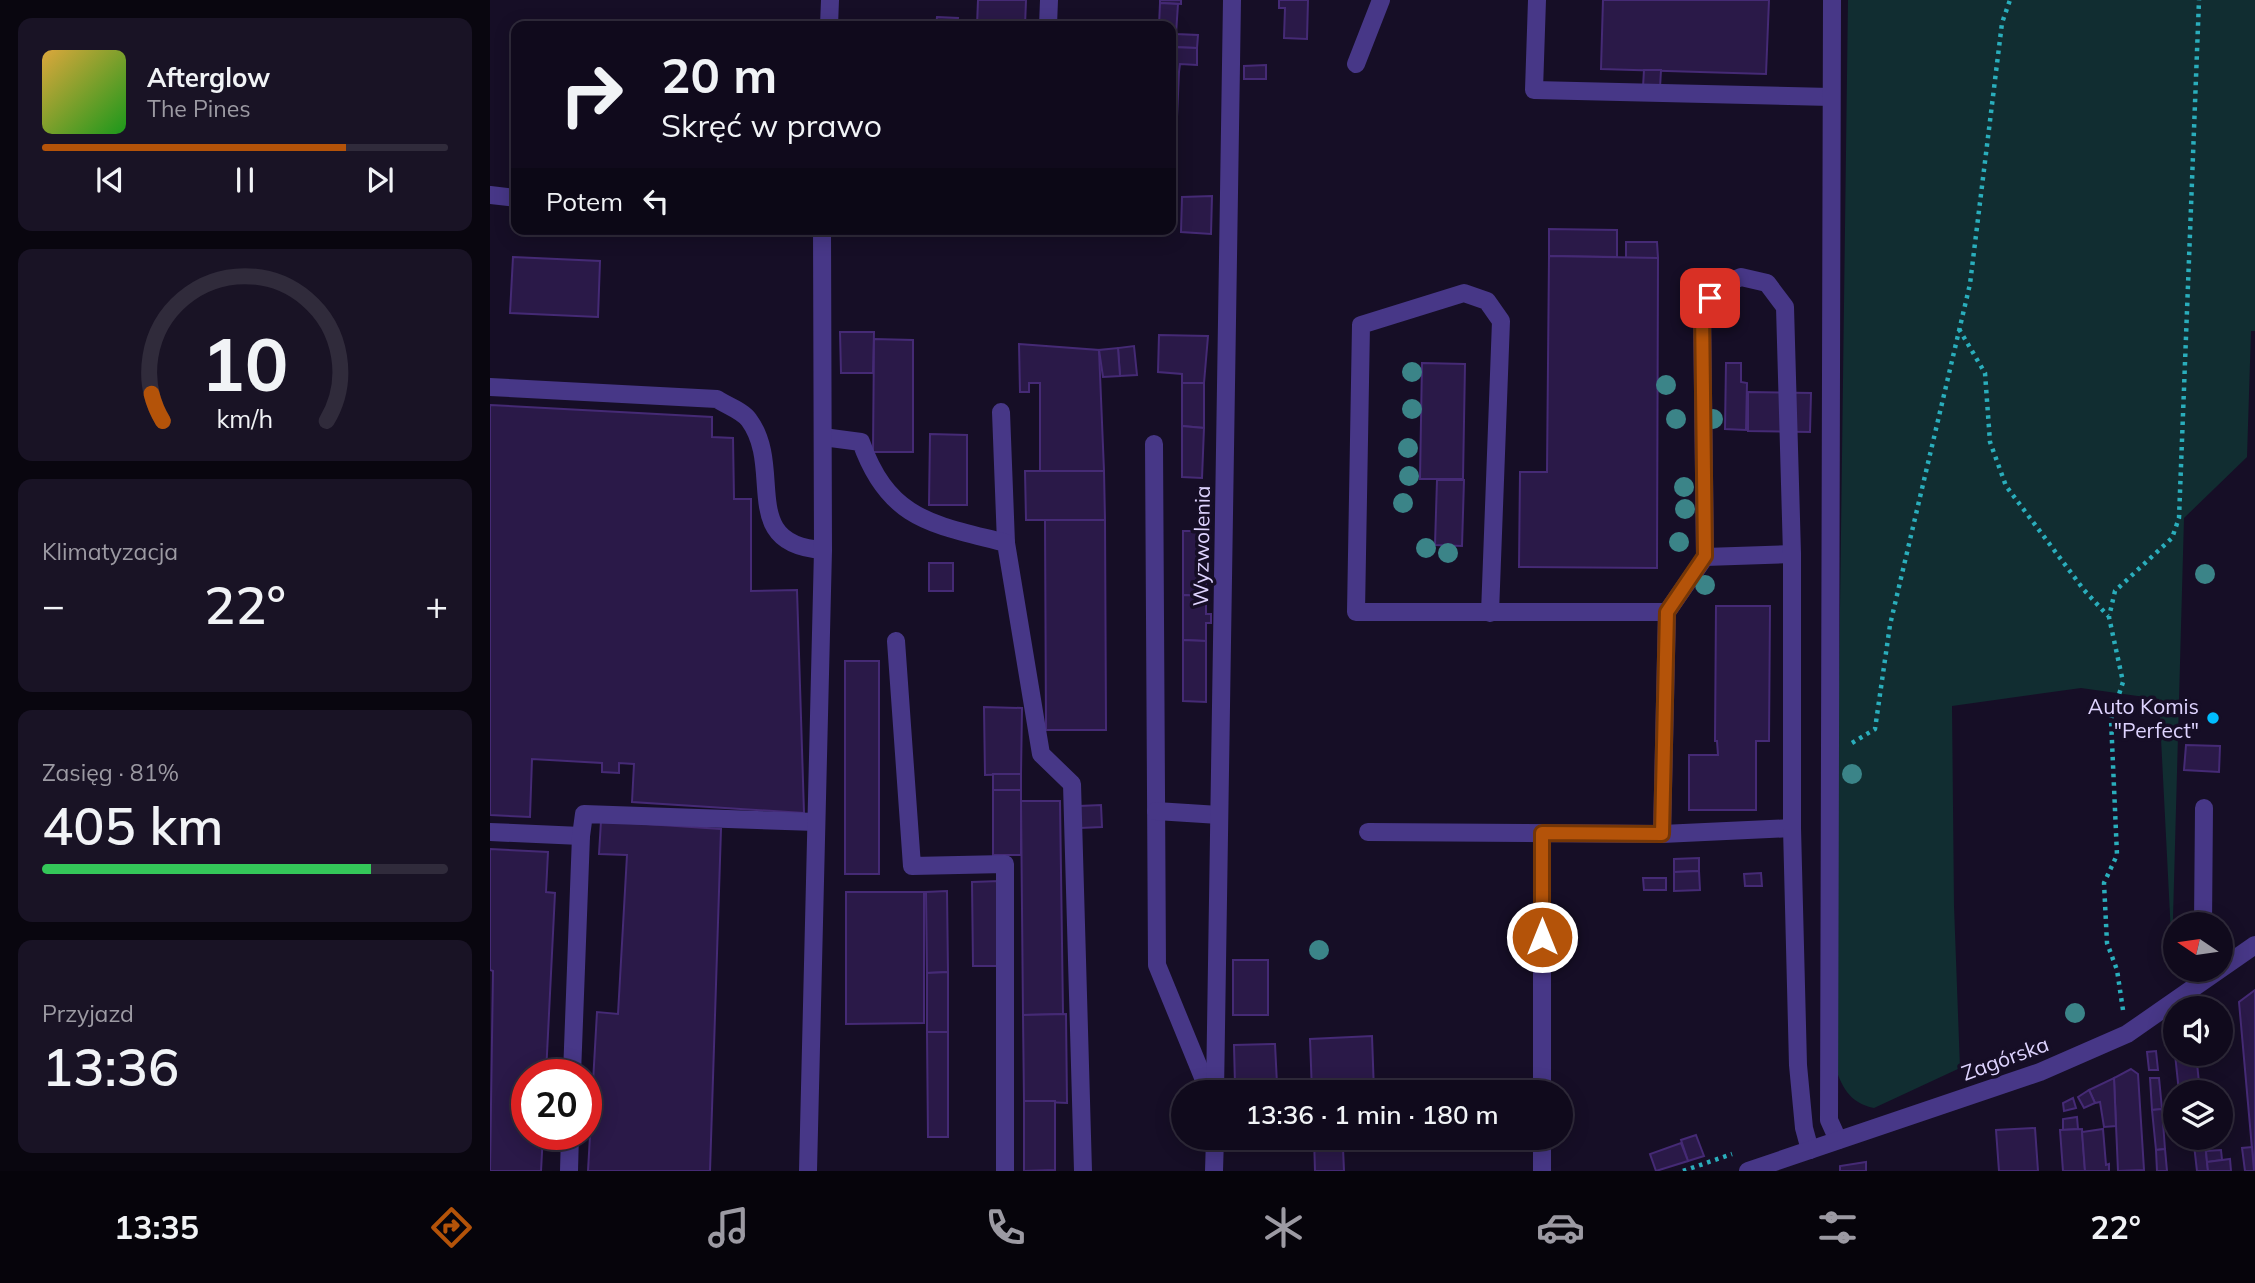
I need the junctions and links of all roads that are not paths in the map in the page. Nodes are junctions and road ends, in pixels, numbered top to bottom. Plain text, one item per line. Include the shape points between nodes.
1 (830, 0) edge
2 (1049, 0) edge
3 (1232, 0) edge
4 (1381, 0) edge
5 (1537, 0) edge
6 (1832, 0) edge
7 (829, 21) edge
8 (1048, 21) edge
9 (1356, 64) dead end
10 (1831, 97) junction
11 (490, 195) edge
12 (511, 197) edge
13 (822, 235) edge
14 (490, 387) edge
15 (1001, 412) dead end
16 (823, 438) junction
17 (1154, 444) dead end
18 (1006, 543) junction
19 (823, 550) junction
20 (1792, 554) junction
21 (1705, 556) junction
22 (1667, 612) junction
23 (1490, 613) junction
24 (896, 641) dead end
25 (2204, 808) dead end
26 (1156, 811) junction
27 (1219, 815) junction
28 (816, 822) junction
29 (1792, 828) junction
30 (490, 832) edge
31 (1368, 832) dead end
32 (1542, 833) junction
33 (1662, 834) junction
34 (581, 836) junction
35 (2203, 912) edge
36 (2251, 955) edge
37 (2233, 962) edge
38 (2200, 982) edge
39 (573, 1059) edge
40 (1204, 1080) edge
41 (1215, 1080) edge
42 (1542, 1080) edge
43 (1838, 1140) junction
44 (570, 1150) edge
45 (1215, 1150) edge
46 (1542, 1150) edge
47 (1810, 1150) junction
48 (569, 1171) edge
49 (808, 1171) edge
50 (1005, 1171) edge
51 (1083, 1171) edge
52 (1214, 1171) edge
53 (1542, 1171) edge
54 (1748, 1171) edge

1 - 7 street
2 - 8 street
3 - 27 street, Wyzwolenia
4 - 9 street
5 - 10 street via 1534,90
6 - 10 street
10 - 43 street via 1829,1120
11 - 12 street
13 - 16 street
14 - 19 street via 717,399 748,418 765,459 772,526 800,549
15 - 18 street
16 - 18 street via 861,442 871,471 902,508 946,527
16 - 19 street
17 - 26 street
18 - 51 street via 1041,754 1072,784
19 - 28 street
20 - 21 street
20 - 21 street via 1785,307 1767,283 1741,277 1718,286 1702,310
20 - 29 street
21 - 22 street
22 - 23 street
22 - 33 street
23 - 23 street via 1356,612 1361,325 1464,293 1487,301 1502,321
24 - 50 street via 912,866 1005,864
25 - 35 street
26 - 27 street
26 - 40 street via 1157,965
27 - 41 street, Wyzwolenia
28 - 34 street via 584,814
28 - 49 street
29 - 33 street
29 - 47 street via 1798,1065
30 - 34 street
31 - 32 street
32 - 33 street
32 - 42 street
34 - 39 street
36 - 37 street, Zagórska
38 - 43 street, Zagórska via 2127,1034 2040,1072
43 - 47 street, Zagórska
44 - 48 street
45 - 52 street
46 - 53 street
47 - 54 street, Zagórska

